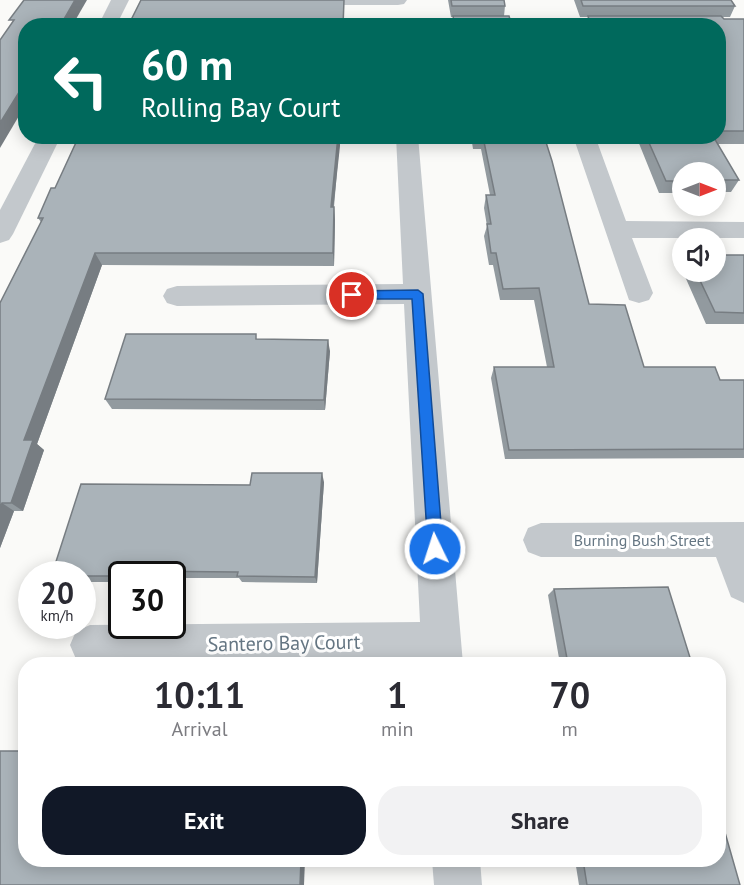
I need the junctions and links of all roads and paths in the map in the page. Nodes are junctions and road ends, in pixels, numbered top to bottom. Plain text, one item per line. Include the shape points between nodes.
1 (120, 0) edge
2 (283, 0) edge
3 (398, 0) edge
4 (540, 16) edge
5 (111, 18) edge
6 (399, 18) edge
7 (509, 18) edge
8 (567, 18) edge
9 (46, 144) edge
10 (408, 144) edge
11 (587, 144) edge
12 (616, 229) junction
13 (744, 230) edge
14 (0, 234) edge
15 (639, 293) dead end
16 (418, 294) junction
17 (177, 296) dead end
18 (736, 539) edge
19 (541, 540) dead end
20 (744, 584) edge
21 (90, 645) dead end
22 (442, 653) edge
23 (457, 867) edge
24 (458, 885) edge

1 - 5 street
2 - 3 street
3 - 6 street
4 - 7 street
4 - 8 street
9 - 14 street
10 - 16 street
11 - 12 street
12 - 13 street
12 - 15 street
16 - 17 street
16 - 22 street
18 - 19 street, Burning Bush Street
18 - 20 street
21 - 22 street, Santero Bay Court
23 - 24 street

